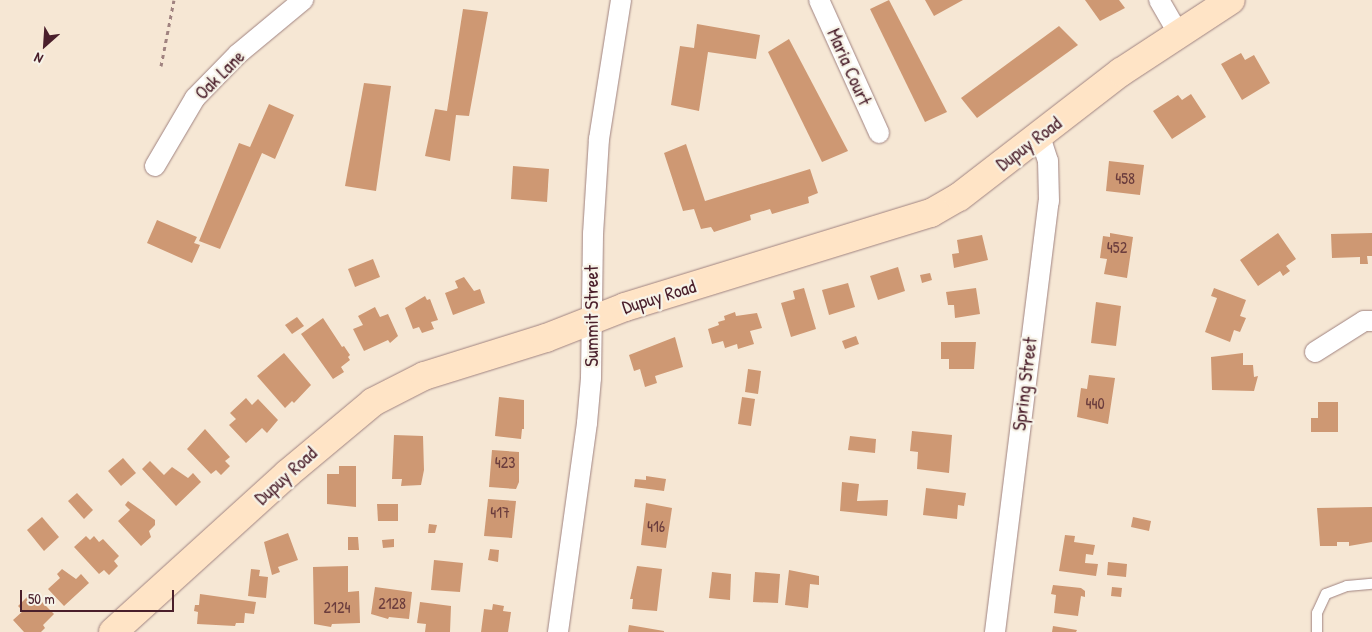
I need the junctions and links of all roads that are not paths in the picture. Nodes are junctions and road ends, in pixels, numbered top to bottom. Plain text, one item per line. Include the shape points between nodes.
1 (303, 0) edge
2 (620, 0) edge
3 (819, 0) edge
4 (1158, 0) edge
5 (1231, 0) edge
6 (1178, 33) junction
7 (879, 133) dead end
8 (1040, 136) junction
9 (155, 166) dead end
10 (593, 320) junction
11 (1372, 321) edge
12 (1314, 352) dead end
13 (1372, 584) edge
14 (113, 632) edge
15 (558, 632) edge
16 (995, 632) edge
17 (1317, 632) edge

1 - 9 street, Oak Lane via 238,54 195,98
2 - 10 street, Summit Street via 600,139 593,234
3 - 7 street, Maria Court
4 - 6 street
5 - 6 street, Dupuy Road
6 - 8 street, Dupuy Road via 1121,72
8 - 10 street, Dupuy Road via 959,197 931,213
8 - 16 street, Spring Street via 1048,160 1049,201
10 - 14 street, Dupuy Road via 424,376 373,402 294,468
10 - 15 street, Summit Street via 587,423
11 - 12 street via 1364,321
13 - 17 lane via 1347,586 1326,594 1317,613

